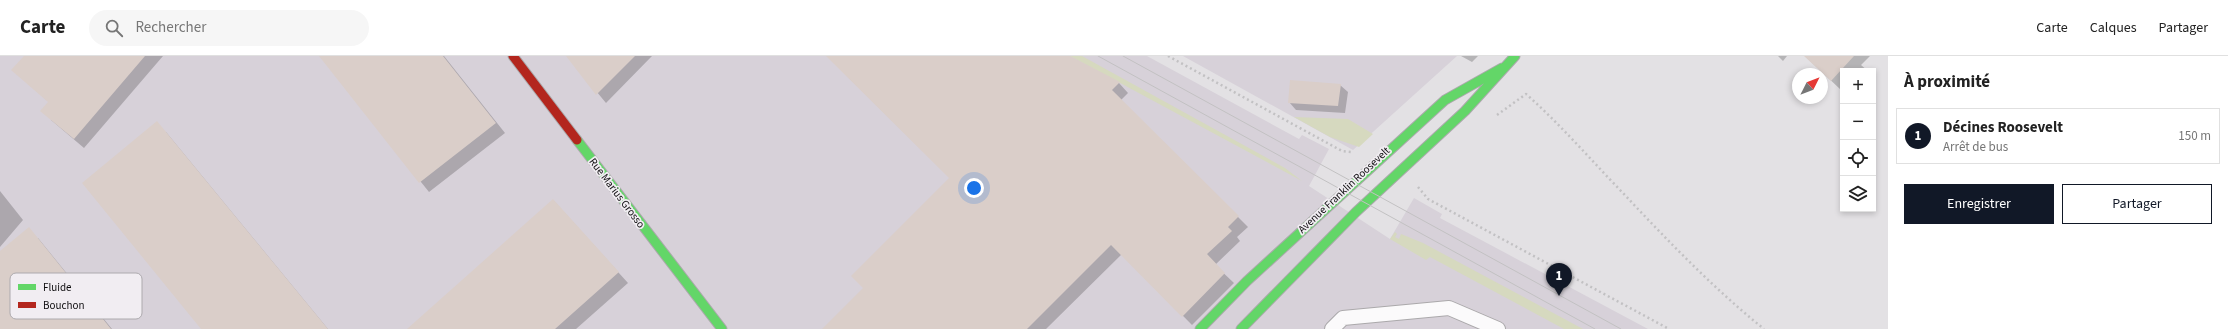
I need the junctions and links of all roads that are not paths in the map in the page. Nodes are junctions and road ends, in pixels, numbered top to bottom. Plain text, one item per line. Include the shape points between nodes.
1 (513, 56) edge
2 (1515, 56) edge
3 (1502, 68) junction
4 (722, 329) edge
5 (1200, 329) edge
6 (1241, 329) edge
7 (1332, 329) edge
8 (1498, 329) edge

1 - 4 street, Rue Marius Grosso
2 - 3 street, Avenue Franklin Roosevelt
3 - 5 street, Avenue Franklin Roosevelt via 1445,100 1296,235
3 - 6 street, Avenue Franklin Roosevelt via 1465,112 1315,253
7 - 8 lane via 1343,318 1449,308

